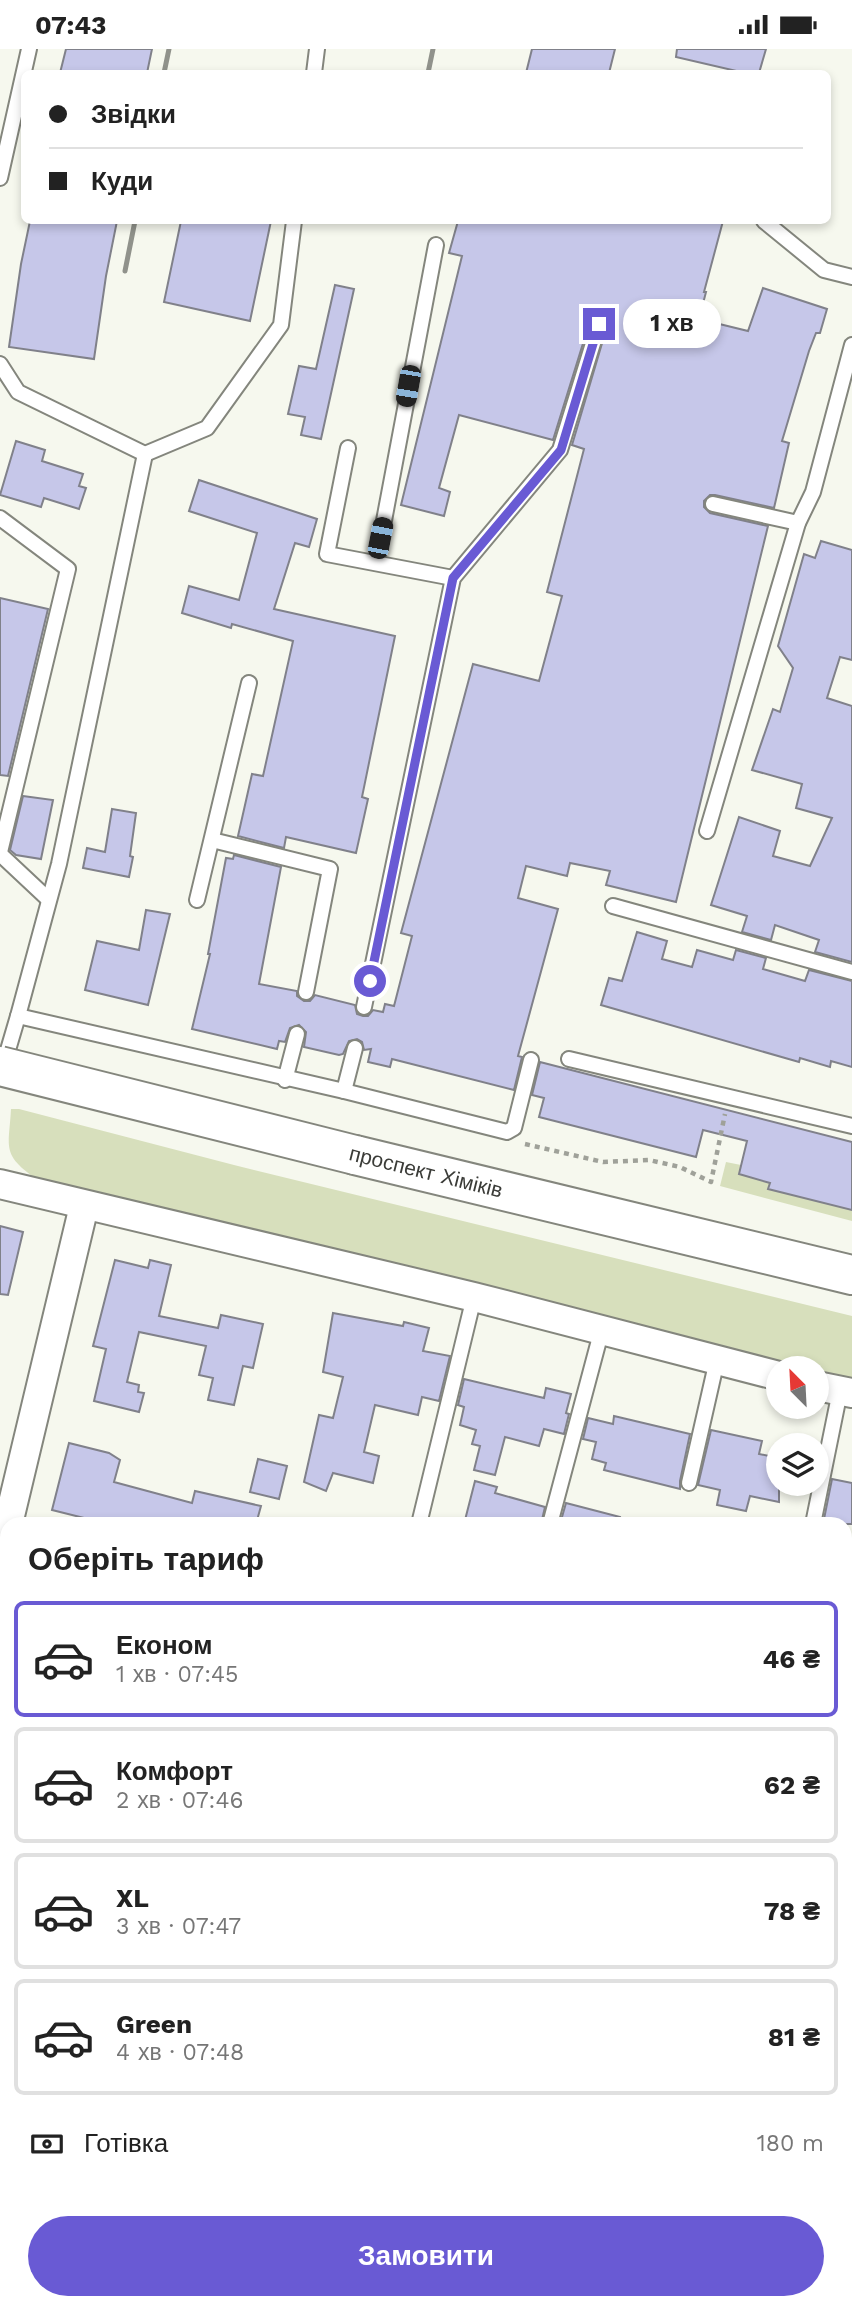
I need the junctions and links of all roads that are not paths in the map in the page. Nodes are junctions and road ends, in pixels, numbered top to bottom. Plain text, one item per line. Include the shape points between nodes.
1 (29, 49) edge
2 (317, 49) edge
3 (24, 70) edge
4 (314, 70) edge
5 (21, 85) edge
6 (0, 178) edge
7 (294, 224) edge
8 (768, 224) edge
9 (436, 245) dead end
10 (852, 277) edge
11 (599, 324) dead end
12 (852, 345) edge
13 (0, 364) edge
14 (348, 448) dead end
15 (145, 454) junction
16 (713, 504) dead end
17 (0, 518) edge
18 (798, 523) junction
19 (376, 563) junction
20 (453, 578) junction
21 (249, 683) dead end
22 (707, 831) dead end
23 (212, 840) junction
24 (0, 853) edge
25 (48, 899) junction
26 (197, 900) dead end
27 (613, 906) dead end
28 (852, 972) edge
29 (306, 992) dead end
30 (364, 1007) dead end
31 (18, 1016) junction
32 (297, 1034) dead end
33 (355, 1048) dead end
34 (569, 1059) dead end
35 (531, 1060) dead end
36 (0, 1066) edge
37 (0, 1078) edge
38 (285, 1080) junction
39 (344, 1091) junction
40 (852, 1126) edge
41 (0, 1184) edge
42 (84, 1206) junction
43 (852, 1275) edge
44 (474, 1297) junction
45 (602, 1329) junction
46 (717, 1360) junction
47 (766, 1373) edge
48 (836, 1390) edge
49 (689, 1483) dead end
50 (11, 1517) edge
51 (421, 1517) edge
52 (552, 1517) edge
53 (814, 1517) edge

1 - 3 lane
2 - 4 lane
5 - 6 lane
7 - 15 lane via 281,325 207,428
8 - 10 lane via 824,269
9 - 19 lane
11 - 20 lane via 561,450
12 - 18 lane via 813,492
13 - 15 lane via 18,392
14 - 19 lane via 327,554
15 - 25 lane via 59,865
16 - 18 lane
17 - 24 lane via 68,569
18 - 22 lane
19 - 20 lane
20 - 30 lane
21 - 23 lane
23 - 26 lane
23 - 29 lane via 330,869
24 - 25 lane
25 - 31 lane
27 - 28 lane
31 - 37 lane
31 - 38 lane
32 - 38 lane
33 - 39 lane
34 - 40 lane
35 - 39 lane via 514,1128 508,1132
36 - 43 main road, проспект Хіміків, bridge
38 - 39 lane
41 - 42 street
42 - 44 street
42 - 50 street
44 - 45 street
44 - 51 lane
45 - 46 street
45 - 52 lane
46 - 47 street
46 - 49 lane
48 - 53 lane

